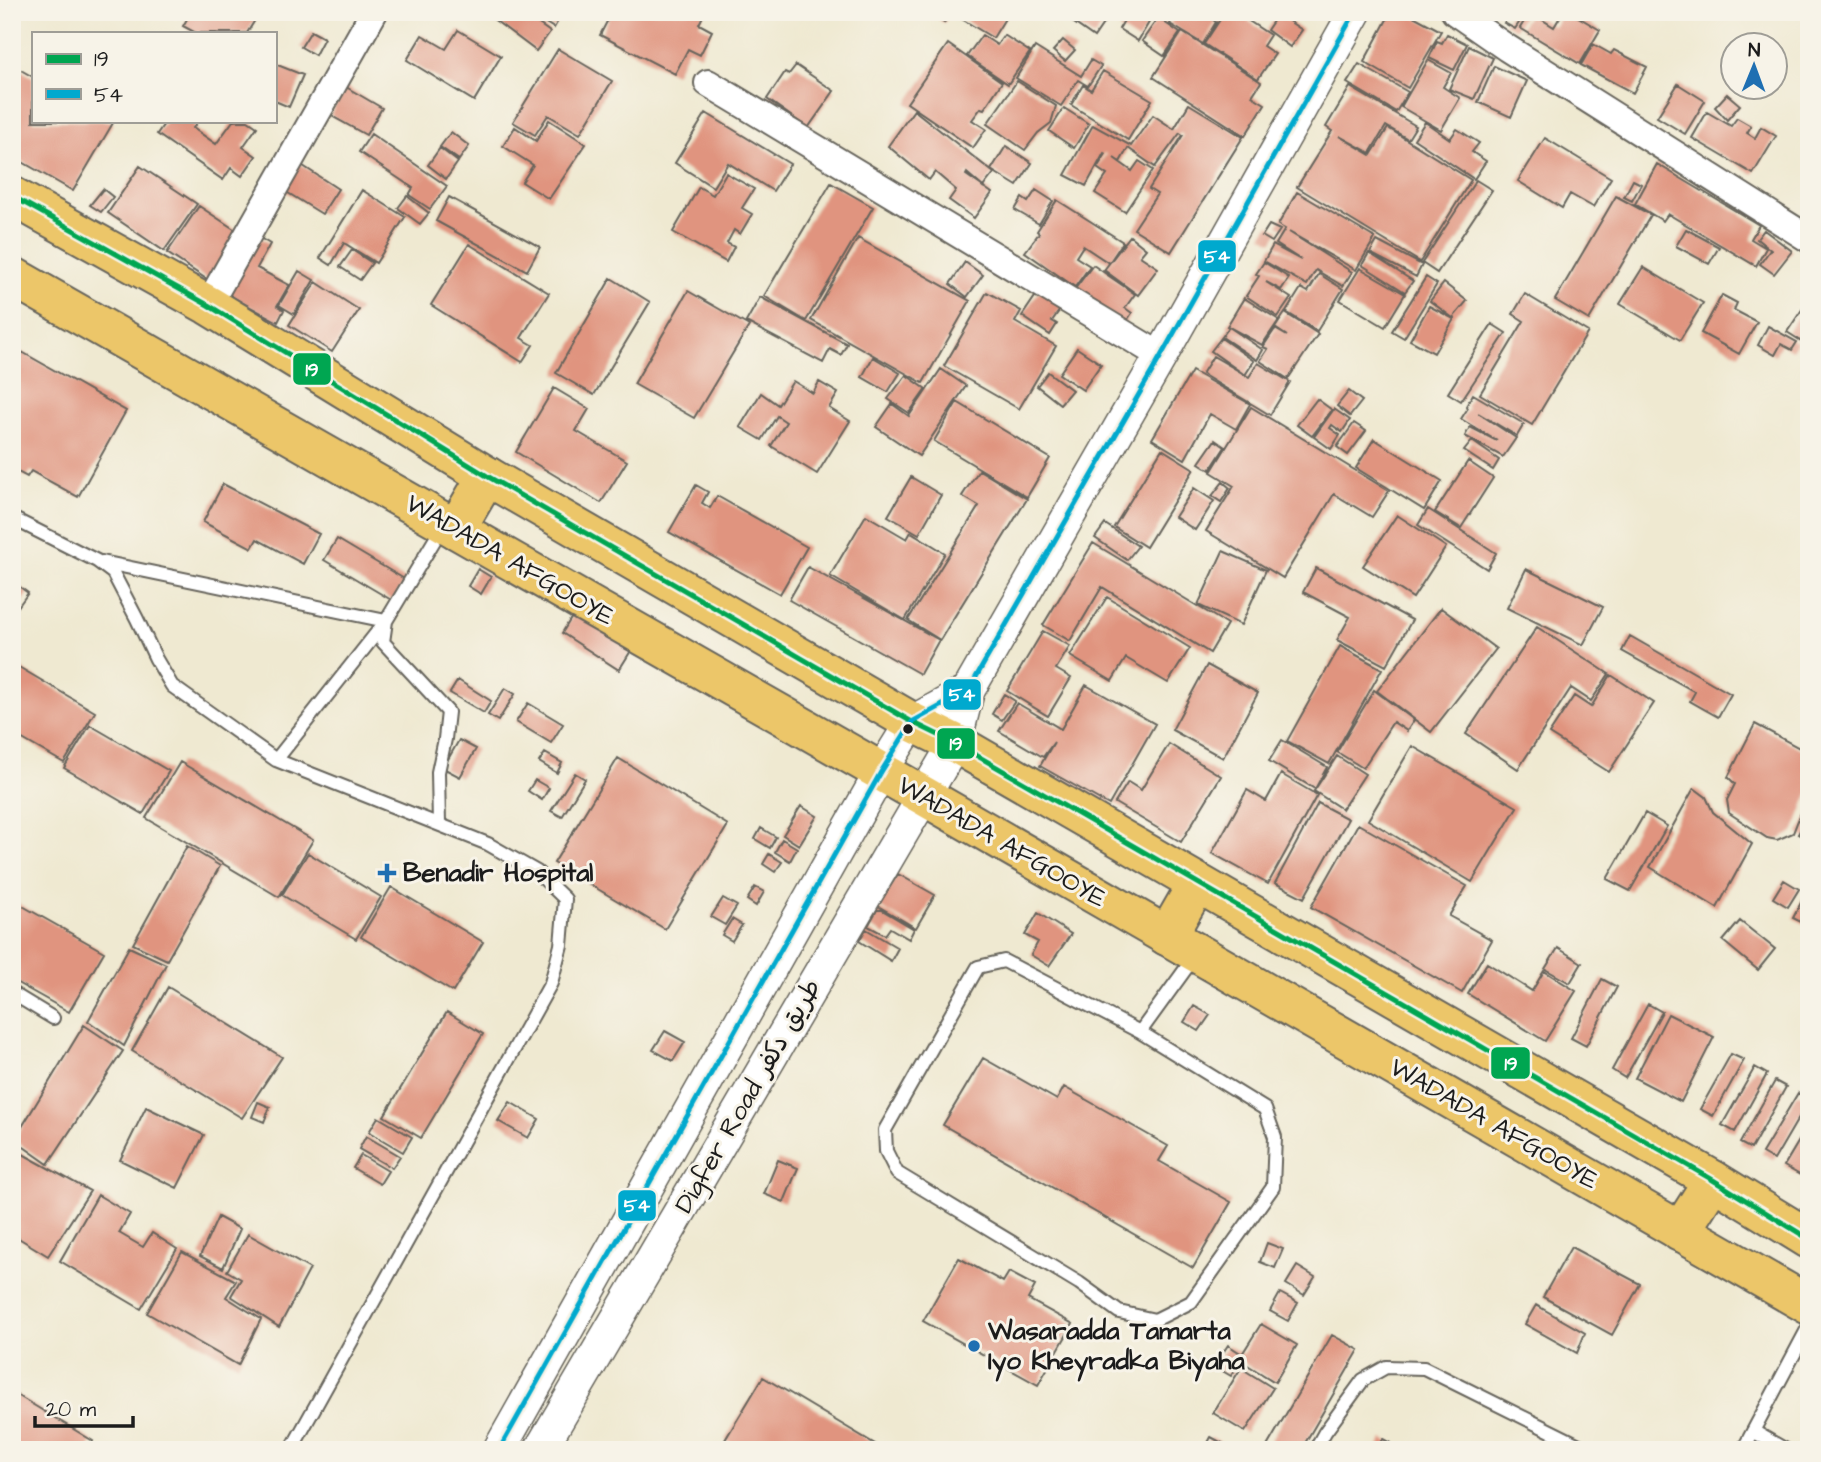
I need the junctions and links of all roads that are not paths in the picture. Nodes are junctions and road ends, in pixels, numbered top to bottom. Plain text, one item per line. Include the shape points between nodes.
1 (374, 12) edge
2 (1355, 12) edge
3 (1455, 12) edge
4 (708, 83) dead end
5 (12, 196) edge
6 (1809, 239) edge
7 (12, 276) edge
8 (208, 305) junction
9 (1161, 356) junction
10 (487, 476) junction
11 (12, 519) edge
12 (451, 527) junction
13 (97, 561) junction
14 (386, 621) junction
15 (968, 691) junction
16 (912, 722) junction
17 (955, 743) junction
18 (276, 760) junction
19 (881, 772) junction
20 (924, 796) junction
21 (439, 824) junction
22 (1197, 884) junction
23 (1182, 945) junction
24 (12, 993) edge
25 (53, 1018) dead end
26 (1140, 1032) junction
27 (1713, 1180) junction
28 (1680, 1232) junction
29 (1809, 1239) edge
30 (1809, 1305) edge
31 (1809, 1326) edge
32 (1753, 1431) junction
33 (291, 1450) edge
34 (499, 1450) edge
35 (540, 1450) edge
36 (1315, 1450) edge
37 (1589, 1450) edge
38 (1742, 1450) edge
39 (1786, 1450) edge

1 - 8 street
2 - 9 street
3 - 6 street
4 - 9 street
5 - 8 main road
7 - 12 main road, WADADA AFGOOYE
8 - 10 main road
9 - 15 street
10 - 12 main road
10 - 16 main road
11 - 13 lane
12 - 14 lane via 437,536
12 - 19 main road, WADADA AFGOOYE
13 - 14 lane
13 - 18 lane via 113,573 172,686
14 - 18 lane
14 - 21 lane via 383,642 448,712 438,772
15 - 16 street, Digfer Road طريق دكفر
15 - 17 street, Digfer Road طريق دكفر
16 - 17 main road
16 - 19 street, Digfer Road طريق دكفر
17 - 20 street, Digfer Road طريق دكفر
17 - 22 main road
18 - 21 lane
19 - 20 main road, WADADA AFGOOYE
19 - 34 street, Digfer Road طريق دكفر
20 - 23 main road, WADADA AFGOOYE
20 - 35 street, Digfer Road طريق دكفر
21 - 33 lane via 488,844 537,872 565,899 561,945 551,984
22 - 23 main road
22 - 27 main road
23 - 26 lane
23 - 28 main road, WADADA AFGOOYE
24 - 25 lane
26 - 26 lane via 1004,961 978,967 886,1130 886,1151 897,1173 1119,1312 1155,1320 1191,1302 1273,1187 1275,1137 1265,1109
27 - 28 main road
27 - 29 main road
28 - 30 main road, WADADA AFGOOYE
31 - 32 lane
32 - 38 lane
32 - 39 lane
36 - 37 lane via 1363,1380 1386,1367 1424,1368

